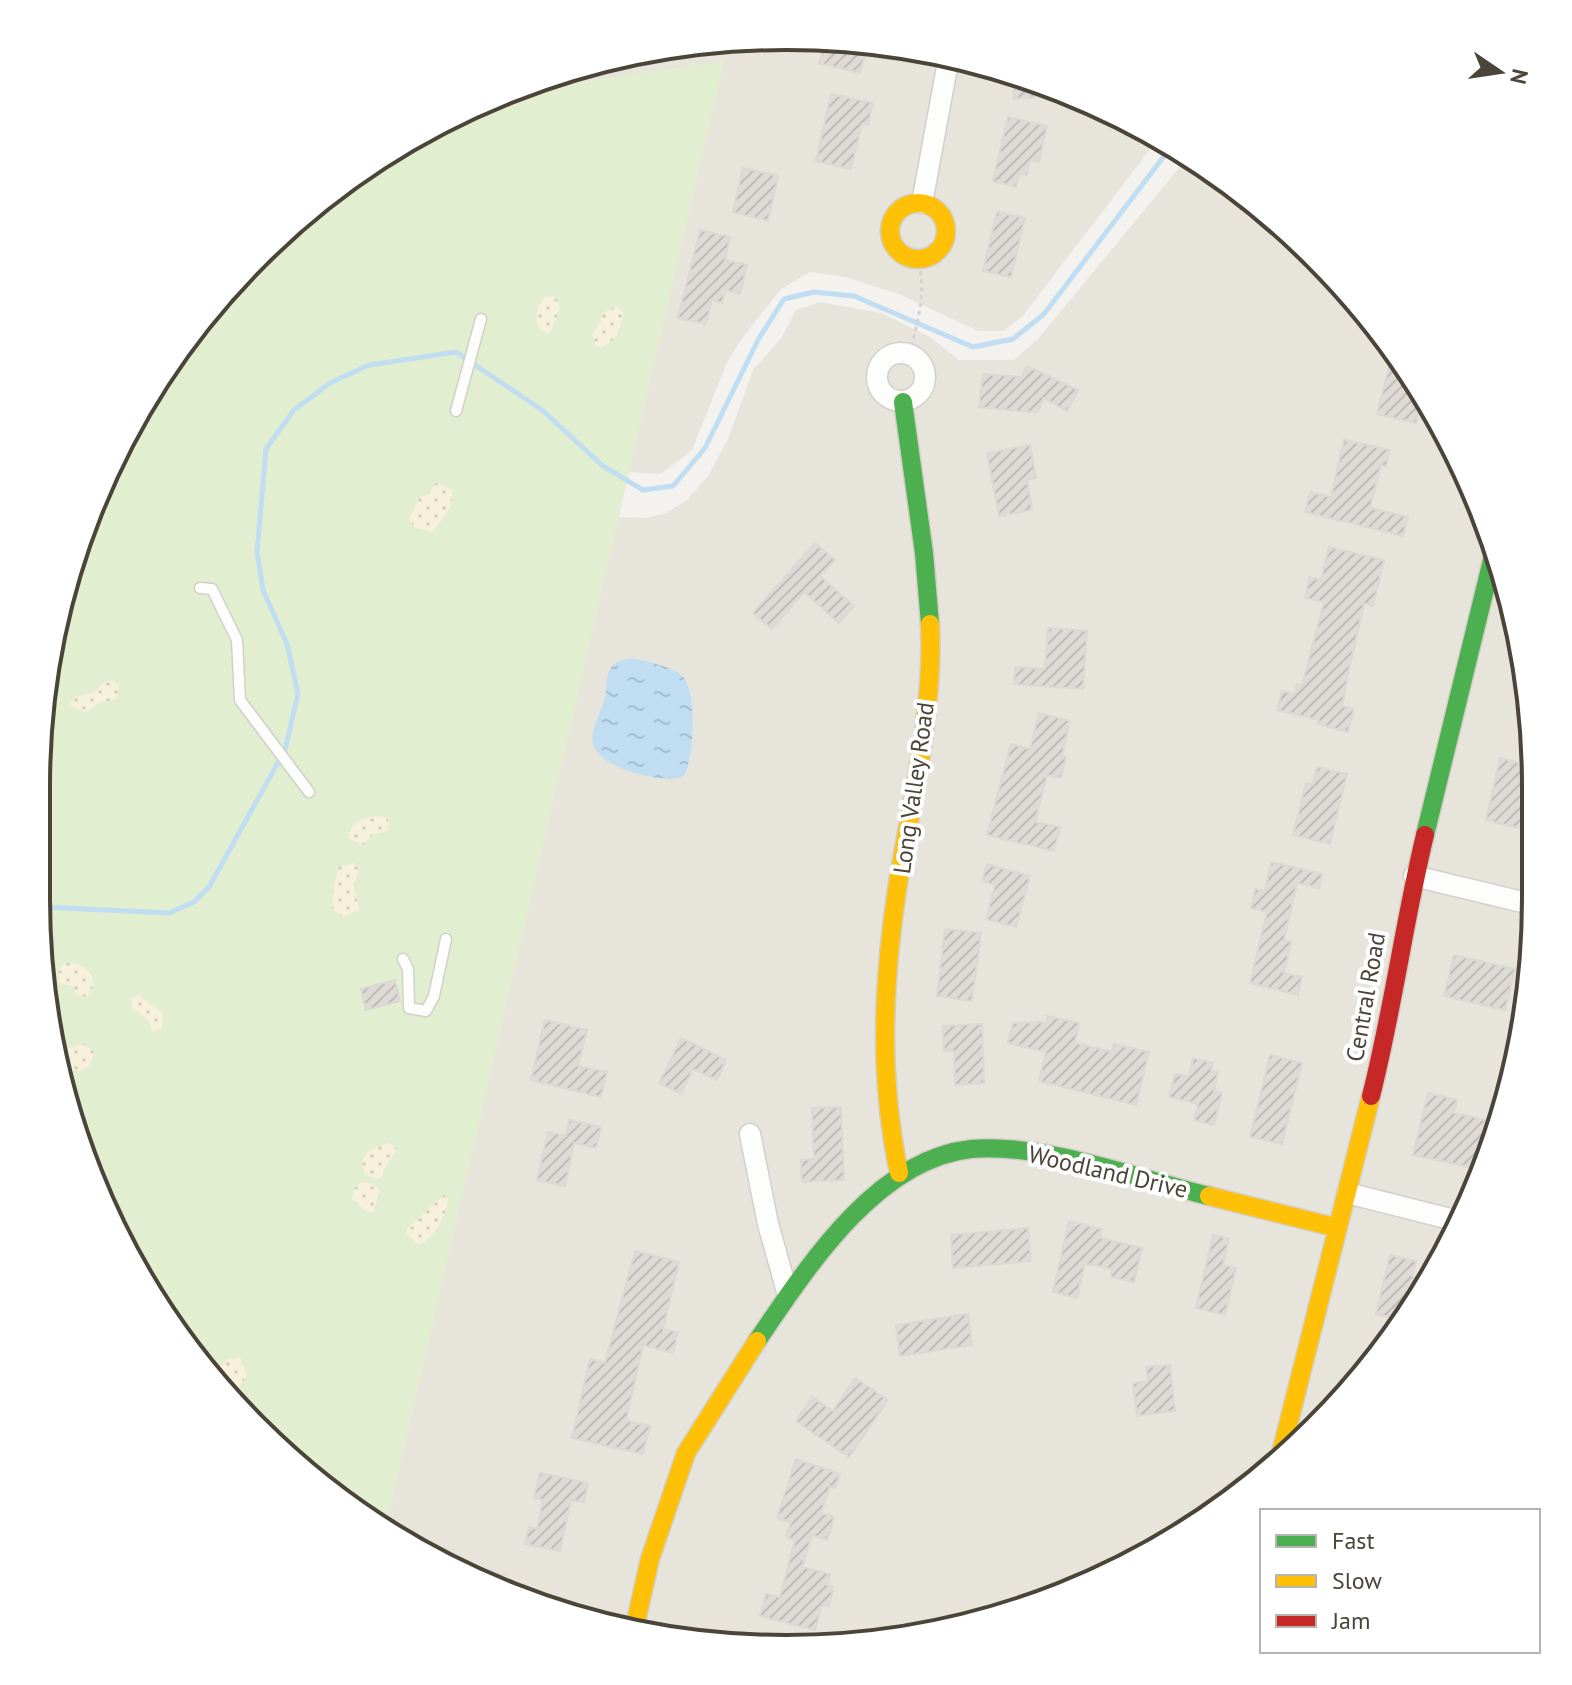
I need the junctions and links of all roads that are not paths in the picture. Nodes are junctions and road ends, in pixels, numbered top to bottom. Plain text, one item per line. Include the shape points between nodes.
1 (947, 68) edge
2 (922, 203) junction
3 (481, 319) dead end
4 (903, 402) junction
5 (456, 411) dead end
6 (1489, 571) edge
7 (200, 588) dead end
8 (309, 792) dead end
9 (1414, 876) junction
10 (1522, 902) edge
11 (446, 939) dead end
12 (403, 959) dead end
13 (750, 1134) dead end
14 (899, 1173) junction
15 (1347, 1193) junction
16 (1450, 1216) edge
17 (1338, 1228) junction
18 (788, 1295) junction
19 (1284, 1439) edge
20 (636, 1620) edge

1 - 2 street
2 - 2 street via 903,207 890,231 897,249 917,259 941,246 946,228 938,211
3 - 5 lane
4 - 4 street via 882,393 877,378 887,357 911,347 925,381 918,395
4 - 14 street, Long Valley Road via 923,564 929,671 884,1003 886,1103
6 - 9 street, Central Road
7 - 8 lane via 212,589 237,640 240,700
9 - 10 street
9 - 15 street, Central Road via 1388,1029
11 - 12 lane via 426,1011 409,1008
13 - 18 street
14 - 17 street, Woodland Drive via 972,1149 1041,1154
14 - 18 street, Woodland Drive via 848,1220
15 - 16 street
15 - 17 street, Central Road
17 - 19 street, Central Road
18 - 20 street, Woodland Drive via 686,1453 650,1559

